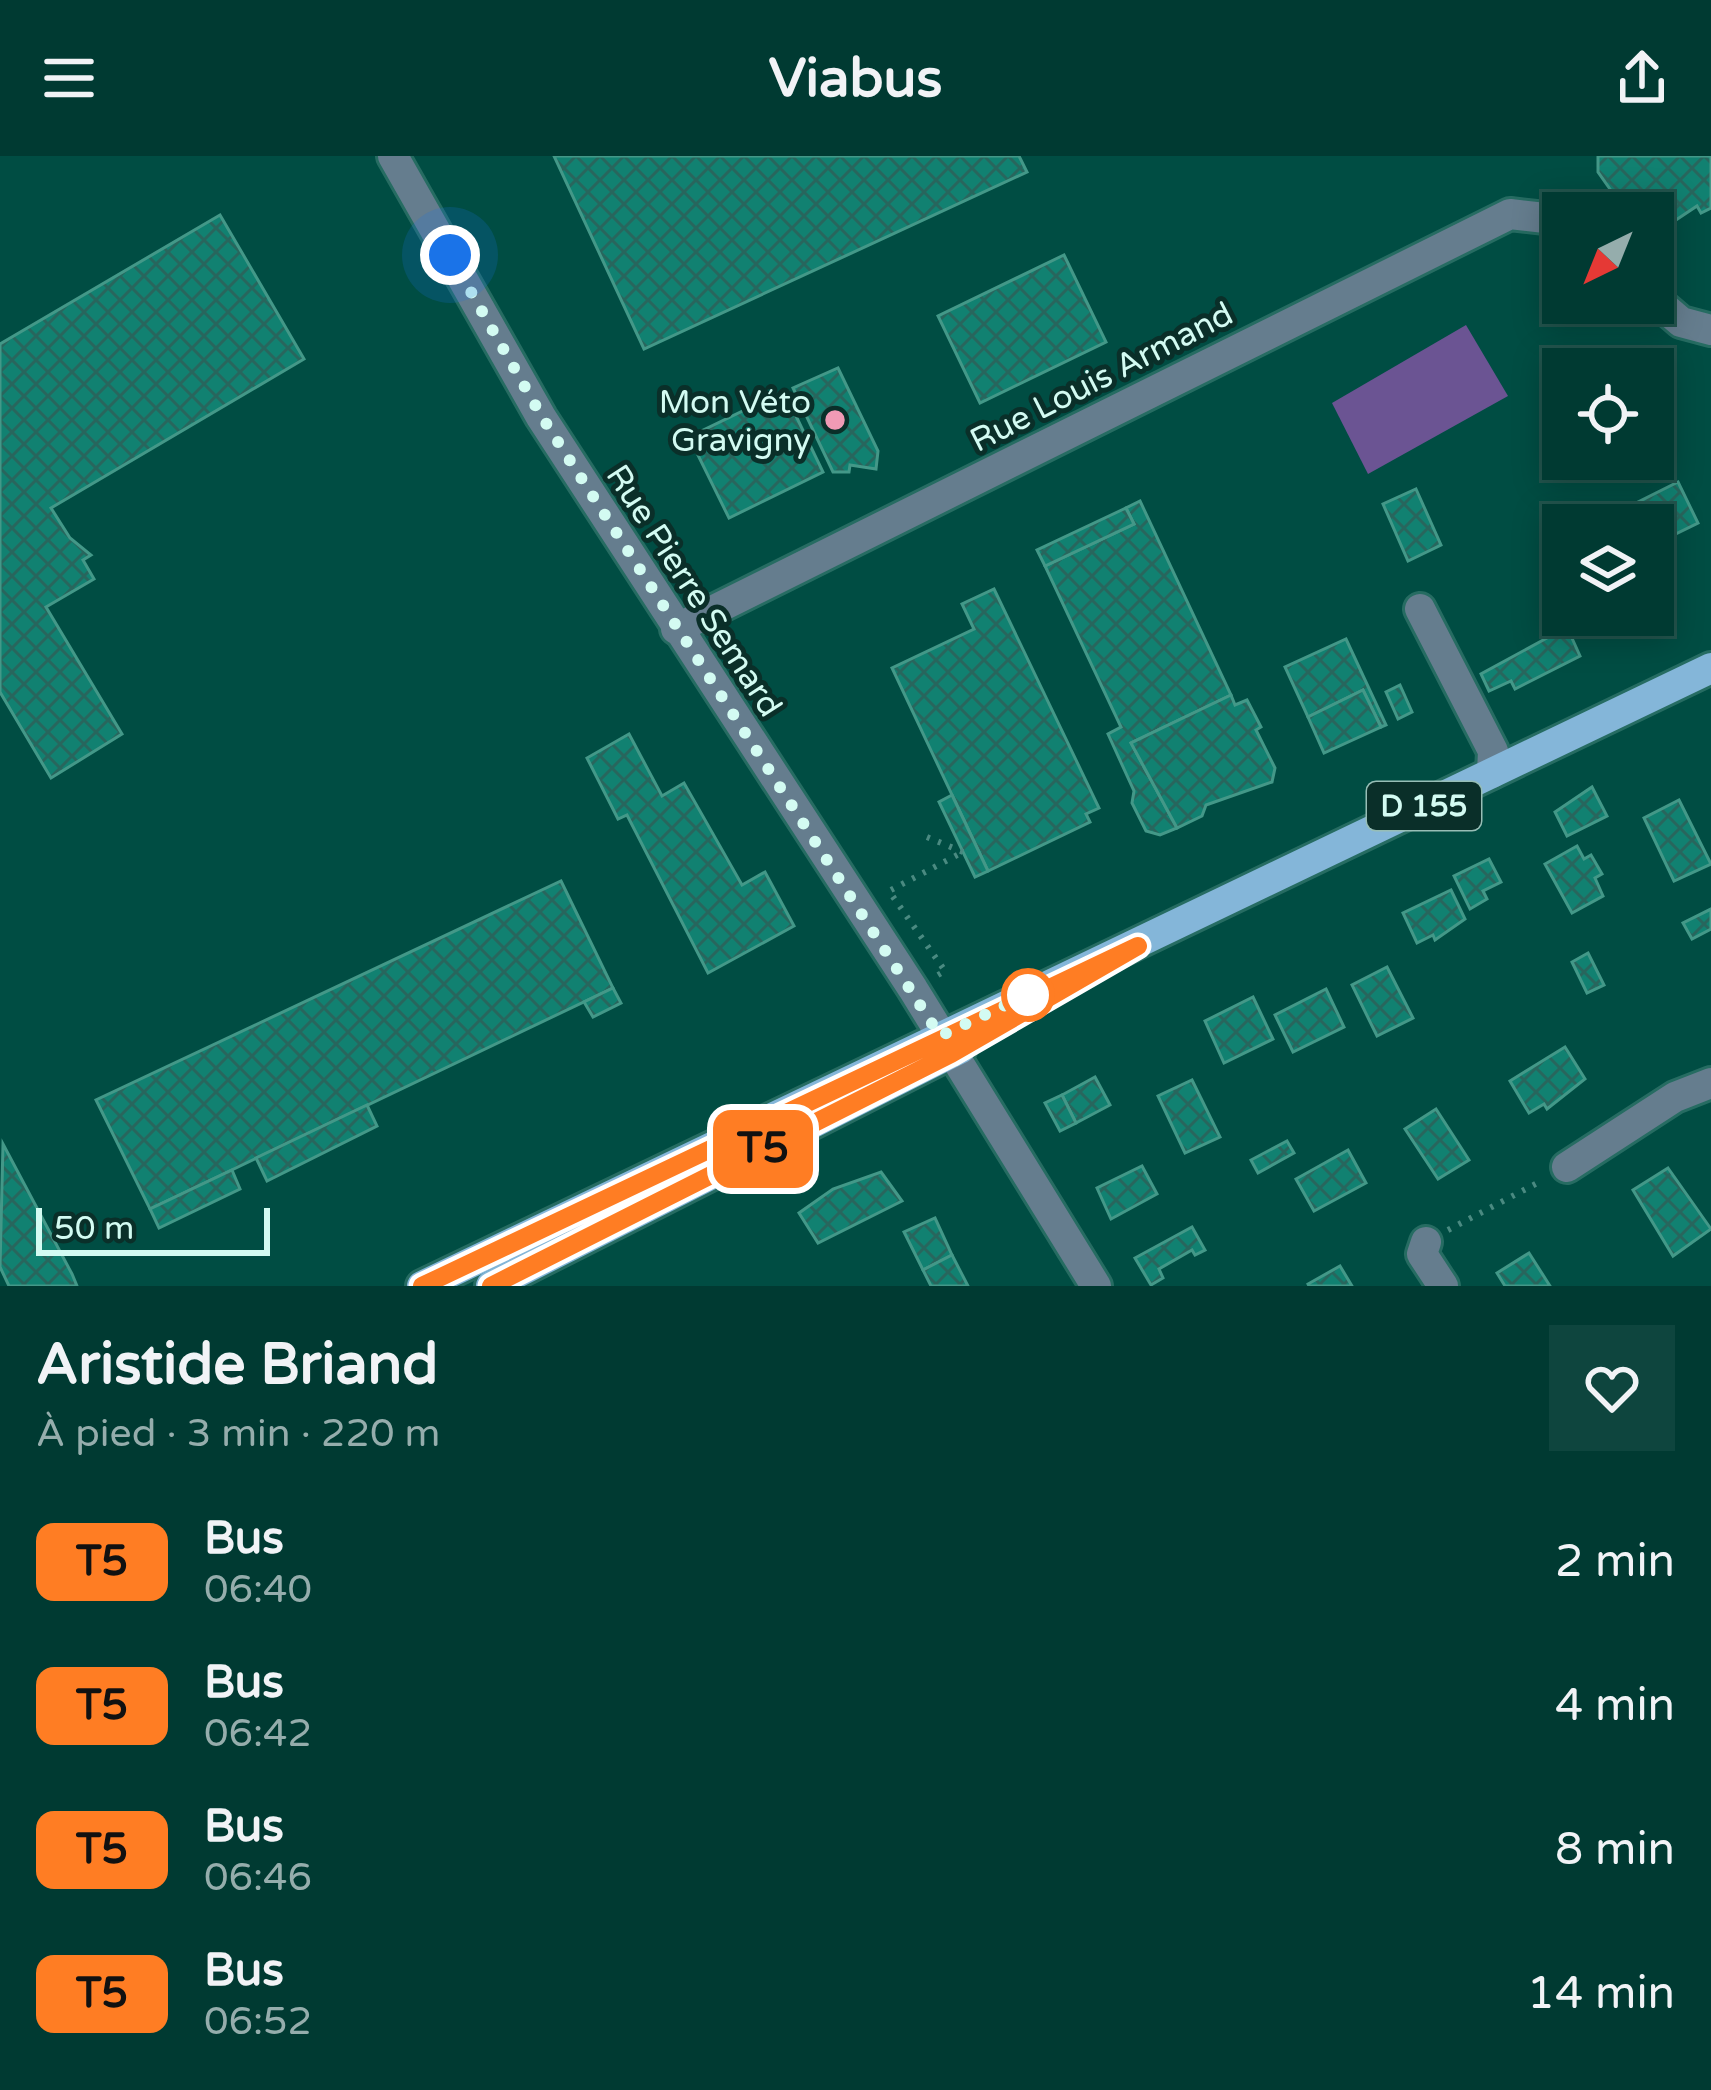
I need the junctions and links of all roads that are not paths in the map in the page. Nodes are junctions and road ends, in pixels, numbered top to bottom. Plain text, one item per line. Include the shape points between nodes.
1 (401, 162) edge
2 (1542, 218) edge
3 (1674, 316) edge
4 (1711, 330) edge
5 (1420, 609) dead end
6 (676, 629) junction
7 (1711, 668) edge
8 (1492, 773) junction
9 (946, 1045) junction
10 (1711, 1082) edge
11 (717, 1158) junction
12 (1567, 1167) road end
13 (1426, 1242) road end
14 (422, 1286) edge
15 (491, 1286) edge
16 (1096, 1286) edge
17 (1443, 1286) edge

1 - 6 street, Rue Pierre Semard via 542,417
2 - 6 street, Rue Louis Armand via 1510,214
3 - 4 street
5 - 8 street via 1493,751
6 - 9 street, Rue Pierre Semard
7 - 8 main road, D 155
8 - 9 main road, D 155
9 - 11 main road, D 155
9 - 16 street, Rue Pierre Semard
10 - 12 street
11 - 14 main road, D 155
11 - 15 main road, D 155
13 - 17 street via 1422,1254

